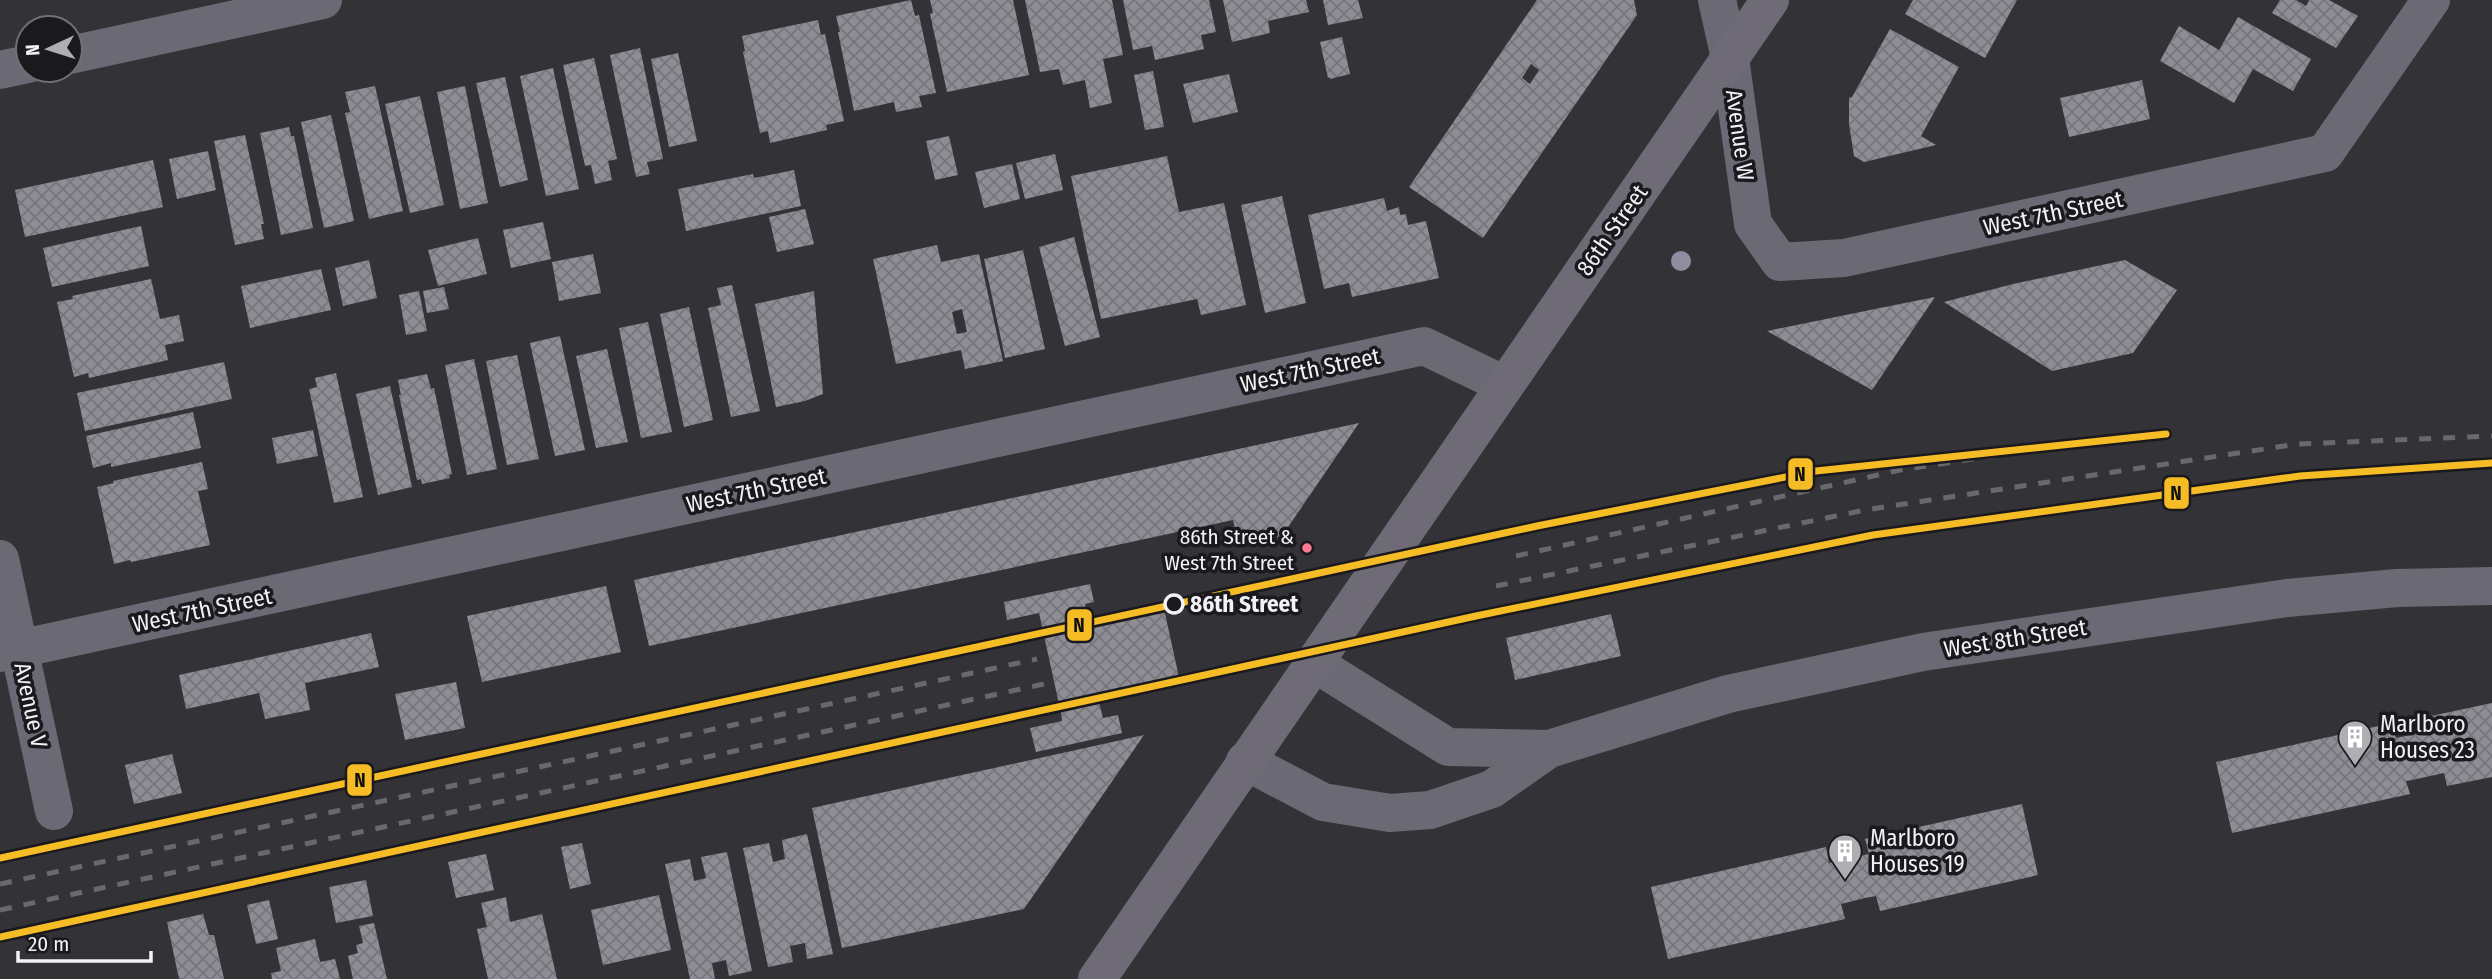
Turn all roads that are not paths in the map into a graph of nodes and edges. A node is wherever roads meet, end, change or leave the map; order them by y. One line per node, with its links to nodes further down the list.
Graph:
1 (323, 0): 5 (street)
2 (1717, 0): 6 (street, Avenue W)
3 (1770, 0): 6 (main road, 86th Street)
4 (2431, 0): 7 (street, West 7th Street)
5 (84, 52)
6 (1730, 58): 7 (street, Avenue W); 8 (main road, 86th Street)
7 (1780, 262)
8 (1505, 385): 11 (street, West 7th Street); 12 (main road, 86th Street)
9 (0, 559): 11 (street, Avenue V)
10 (2492, 586): 13 (street, West 8th Street)
11 (10, 651): 15 (street, Avenue V)
12 (1314, 663): 13 (street, West 8th Street); 14 (main road, 86th Street)
13 (1549, 749): 14 (street, West 8th Street)
14 (1245, 761): 16 (main road, 86th Street)
15 (54, 811)
16 (1097, 979)

